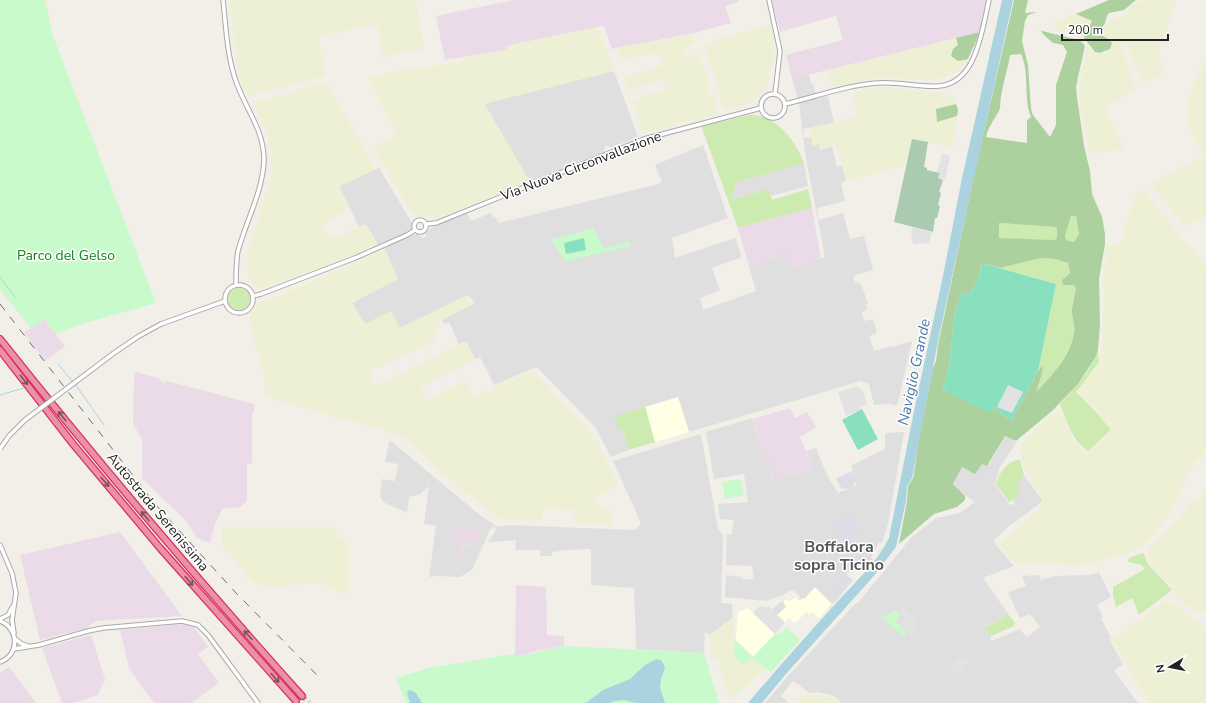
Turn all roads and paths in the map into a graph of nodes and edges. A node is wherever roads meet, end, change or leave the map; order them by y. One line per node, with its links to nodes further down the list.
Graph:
1 (223, 0): 9 (street)
2 (769, 0): 4 (street)
3 (988, 0): 5 (street)
4 (775, 94): 5 (street); 6 (street)
5 (785, 104): 6 (street)
6 (761, 108): 7 (street, Via Nuova Circonvallazione)
7 (426, 224): 8 (street); 8 (street)
8 (415, 230): 10 (street)
9 (236, 285): 10 (street); 11 (street)
10 (253, 296): 11 (street)
11 (225, 301): 14 (street, bridge)
12 (0, 339): 23 (highway, Autostrada Serenissima, one-way to 12)
13 (0, 350): 24 (highway, Autostrada Serenissima, one-way to 24)
14 (0, 449)
15 (0, 545): 16 (street)
16 (15, 604): 17 (street); 18 (street)
17 (0, 620): 18 (street)
18 (14, 633): 19 (street)
19 (15, 640): 20 (street); 21 (street)
20 (29, 646): 21 (street); 25 (street)
21 (14, 649): 22 (street)
22 (0, 662)
23 (302, 696)
24 (296, 701)
25 (258, 703)

